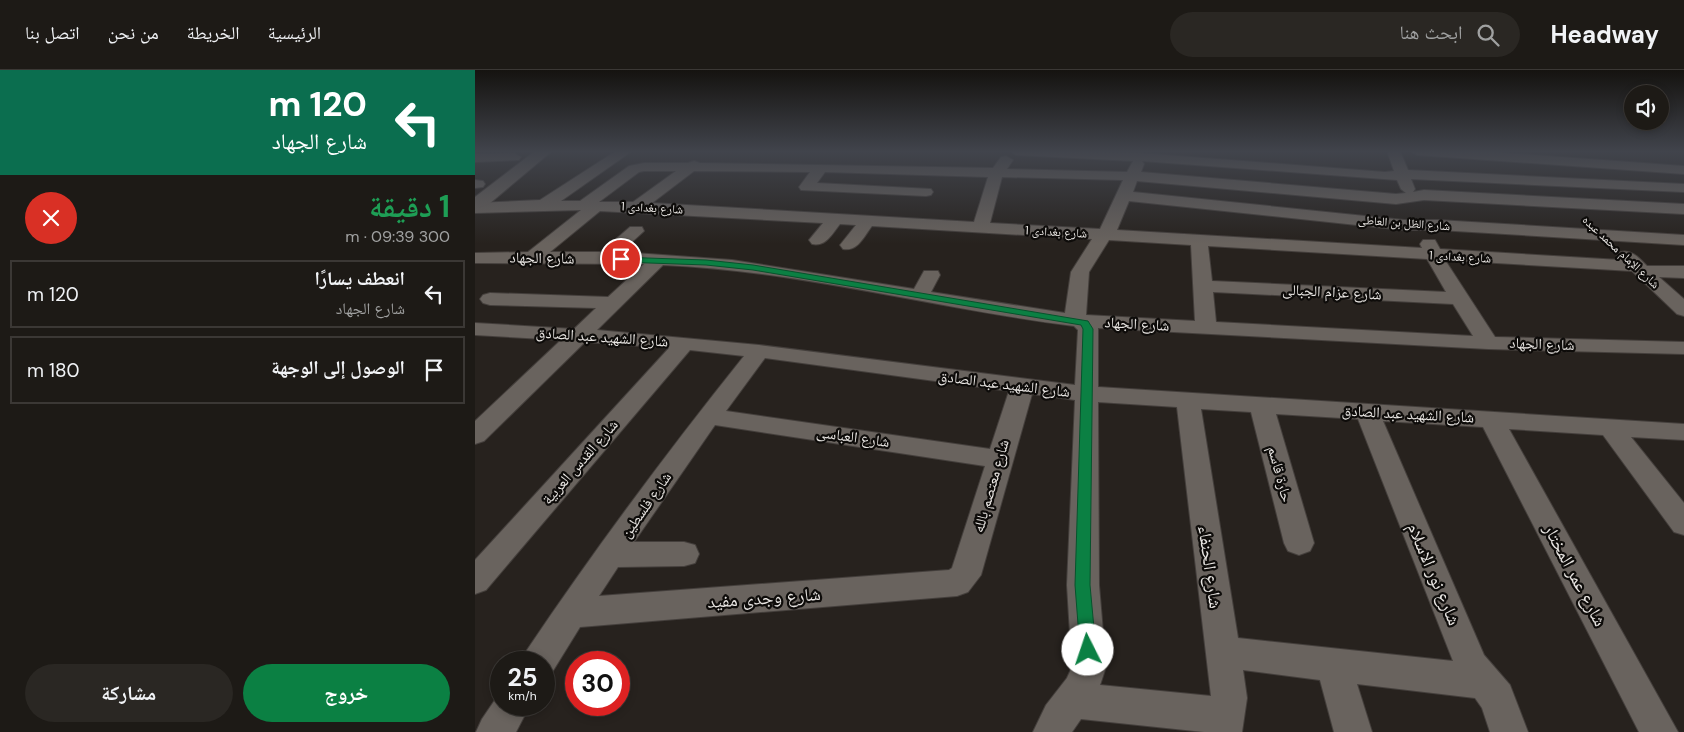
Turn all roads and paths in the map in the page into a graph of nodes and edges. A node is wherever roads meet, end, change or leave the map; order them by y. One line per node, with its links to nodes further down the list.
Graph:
1 (506, 182): 20 (main road)
2 (579, 182): 21 (street)
3 (619, 182): 22 (street)
4 (672, 182): 23 (street)
5 (810, 182): 16 (street)
6 (928, 182): 16 (street)
7 (993, 182): 29 (street)
8 (1129, 182): 32 (street)
9 (1196, 182): 28 (street, شارع الظل بن العاطى)
10 (1241, 182): 17 (street)
11 (1406, 182): 17 (street)
12 (1549, 182): 19 (street, شارع الإمام محمد عبده)
13 (1564, 182): 14 (street)
14 (1654, 187): 15 (street); 24 (street)
15 (1684, 188)
16 (926, 192): 27 (street)
17 (1411, 197): 18 (street); 28 (street)
18 (1485, 199): 19 (street); 30 (street)
19 (1571, 204): 24 (street); 33 (street, شارع الإمام محمد عبده)
20 (475, 206): 21 (street, شارع بغدادى 1)
21 (543, 206): 22 (street, شارع بغدادى 1)
22 (589, 206): 23 (street, شارع بغدادى 1); 40 (street)
23 (637, 207): 25 (street, شارع بغدادى 1)
24 (1684, 208)
25 (835, 218): 26 (street, شارع بغدادى 1); 34 (street)
26 (869, 220): 27 (street, شارع بغدادى 1); 37 (street)
27 (919, 223): 29 (street, شارع بغدادى 1)
28 (1421, 225): 30 (street, شارع الظل بن العاطى); 38 (street)
29 (981, 228): 32 (street, شارع بغدادى 1)
30 (1509, 230): 33 (street, شارع الظل بن العاطى)
31 (636, 231): 41 (street)
32 (1104, 235): 36 (street, شارع بغدادى 1); 52 (street)
33 (1604, 236): 35 (street, شارع الظل بن العاطى); 43 (street, شارع الإمام محمد عبده)
34 (818, 240)
35 (1684, 240)
36 (1199, 241): 38 (street, شارع بغدادى 1); 46 (street)
37 (849, 245)
38 (1434, 255): 43 (street, شارع بغدادى 1); 48 (street)
39 (475, 258): 40 (street, شارع الجهاد)
40 (533, 258): 41 (street, شارع الجهاد)
41 (603, 259): 42 (street, شارع الجهاد)
42 (657, 260): 47 (street, شارع الجهاد); 50 (street)
43 (1639, 269): 44 (street, شارع بغدادى 1); 51 (street, شارع الإمام محمد عبده)
44 (1684, 272)
45 (931, 275): 47 (street)
46 (1203, 286): 48 (street, شارع عزام الجبالى); 53 (street)
47 (919, 296): 52 (street, شارع الجهاد)
48 (1460, 298): 56 (street)
49 (490, 299): 50 (street)
50 (612, 303): 55 (street)
51 (1683, 308)
52 (1080, 321): 53 (street, شارع الجهاد); 61 (street)
53 (1206, 328): 56 (street, شارع الجهاد)
54 (475, 329): 55 (street, شارع الشهيد عبد الصادق)
55 (578, 335): 57 (street, شارع الشهيد عبد الصادق); 69 (street)
56 (1488, 342): 58 (street, شارع الجهاد)
57 (685, 343): 59 (street, شارع الشهيد عبد الصادق); 75 (street, شارع القدس العربية)
58 (1684, 348)
59 (759, 351): 60 (street, شارع الشهيد عبد الصادق); 65 (street, شارع فلسطين)
60 (1021, 387): 61 (street, شارع الشهيد عبد الصادق); 70 (street, شارع معتصم بالله)
61 (1087, 394): 62 (street, شارع الشهيد عبد الصادق); 82 (street)
62 (1188, 401): 63 (street, شارع الشهيد عبد الصادق); 79 (street, شارع الحنفاء)
63 (1261, 405): 64 (street, شارع الشهيد عبد الصادق); 72 (street, حارة قاسم)
64 (1367, 412): 66 (street, شارع الشهيد عبد الصادق); 81 (street, شارع نور الاسلام)
65 (708, 416): 70 (street, شارع العباسى); 74 (street, شارع فلسطين)
66 (1491, 419): 67 (street, شارع الشهيد عبد الصادق); 89 (street, شارع عمر المختار)
67 (1609, 426): 68 (street, شارع الشهيد عبد الصادق); 71 (street)
68 (1684, 432)
69 (475, 436)
70 (999, 459): 76 (street, شارع معتصم بالله)
71 (1684, 524)
72 (1299, 543)
73 (684, 554): 74 (street)
74 (611, 555): 77 (street, شارع فلسطين)
75 (475, 581)
76 (957, 583): 77 (street, شارع وجدى مفيد)
77 (570, 613): 78 (street, شارع فلسطين)
78 (546, 651)
79 (1221, 652): 80 (street); 84 (street, شارع الحنفاء)
80 (1334, 666): 81 (street); 87 (street)
81 (1485, 682): 88 (street, شارع نور الاسلام)
82 (1074, 700): 84 (street); 86 (street)
83 (505, 716): 85 (street)
84 (1225, 724)
85 (495, 732)
86 (1052, 732)
87 (1353, 732)
88 (1509, 732)
89 (1659, 732)

